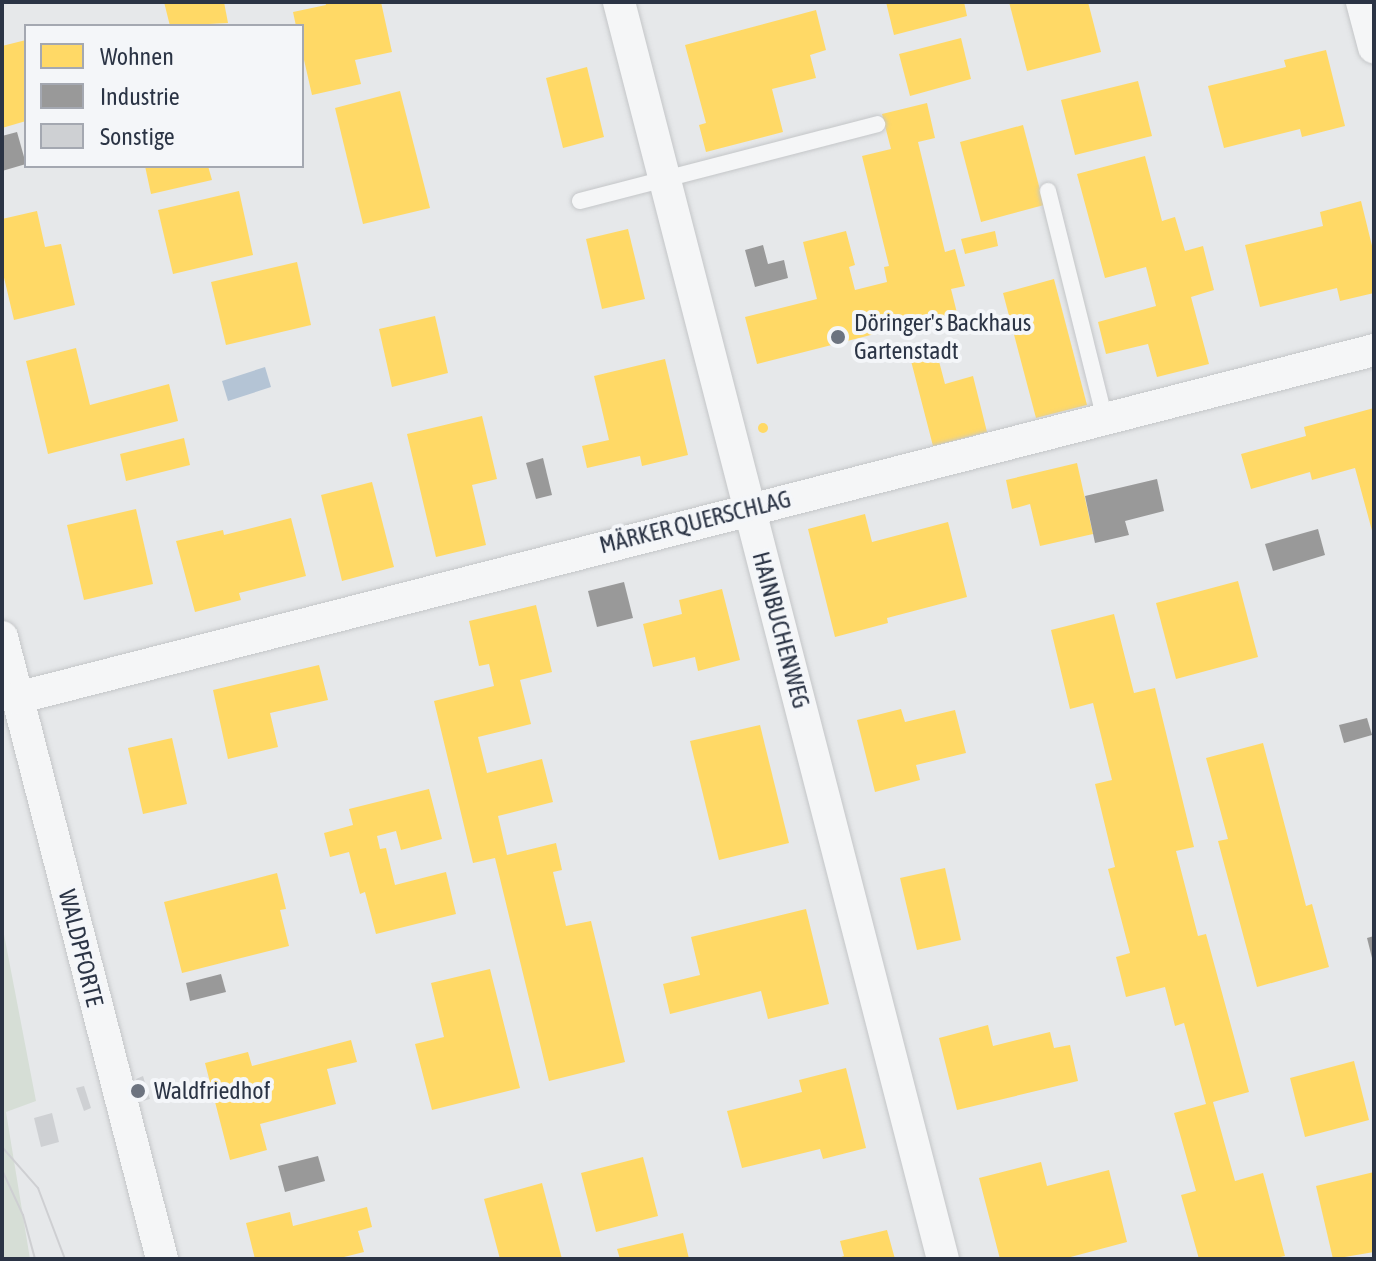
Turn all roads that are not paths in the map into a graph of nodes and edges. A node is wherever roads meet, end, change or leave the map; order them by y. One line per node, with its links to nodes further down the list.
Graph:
1 (619, 2): 5 (street, HAINBUCHENWEG)
2 (1362, 2): 3 (street)
3 (1374, 47)
4 (877, 124): 5 (lane)
5 (664, 179): 7 (lane); 10 (street, HAINBUCHENWEG)
6 (1048, 191): 9 (lane)
7 (580, 201)
8 (1374, 350): 9 (street, MÄRKER QUERSCHLAG)
9 (1105, 419): 10 (street, MÄRKER QUERSCHLAG)
10 (749, 508): 12 (street, MÄRKER QUERSCHLAG); 14 (street, HAINBUCHENWEG)
11 (2, 637): 12 (street, WALDPFORTE)
12 (10, 700): 13 (street, WALDPFORTE)
13 (162, 1259)
14 (943, 1259)

